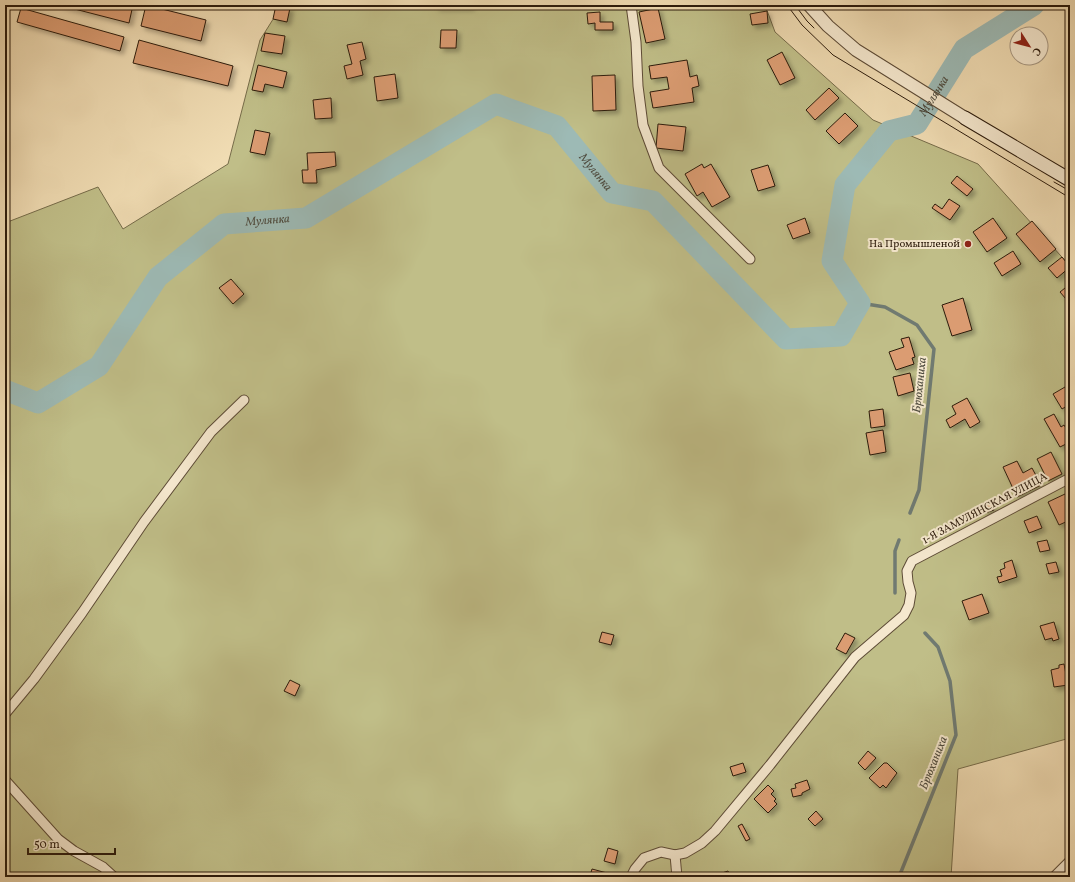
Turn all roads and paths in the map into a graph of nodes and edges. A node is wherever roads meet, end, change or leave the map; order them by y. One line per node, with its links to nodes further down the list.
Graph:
1 (631, 5): 5 (street)
2 (809, 5): 3 (street)
3 (965, 118): 4 (main road)
4 (1070, 180)
5 (750, 259)
6 (244, 400): 8 (street)
7 (1070, 478): 10 (street, 1-Я ЗАМУЛЯНСКАЯ УЛИЦА)
8 (5, 714)
9 (5, 780): 12 (street)
10 (675, 855): 13 (street); 14 (street)
11 (1070, 861): 15 (street)
12 (114, 877)
13 (631, 877)
14 (677, 877)
15 (1054, 877)

